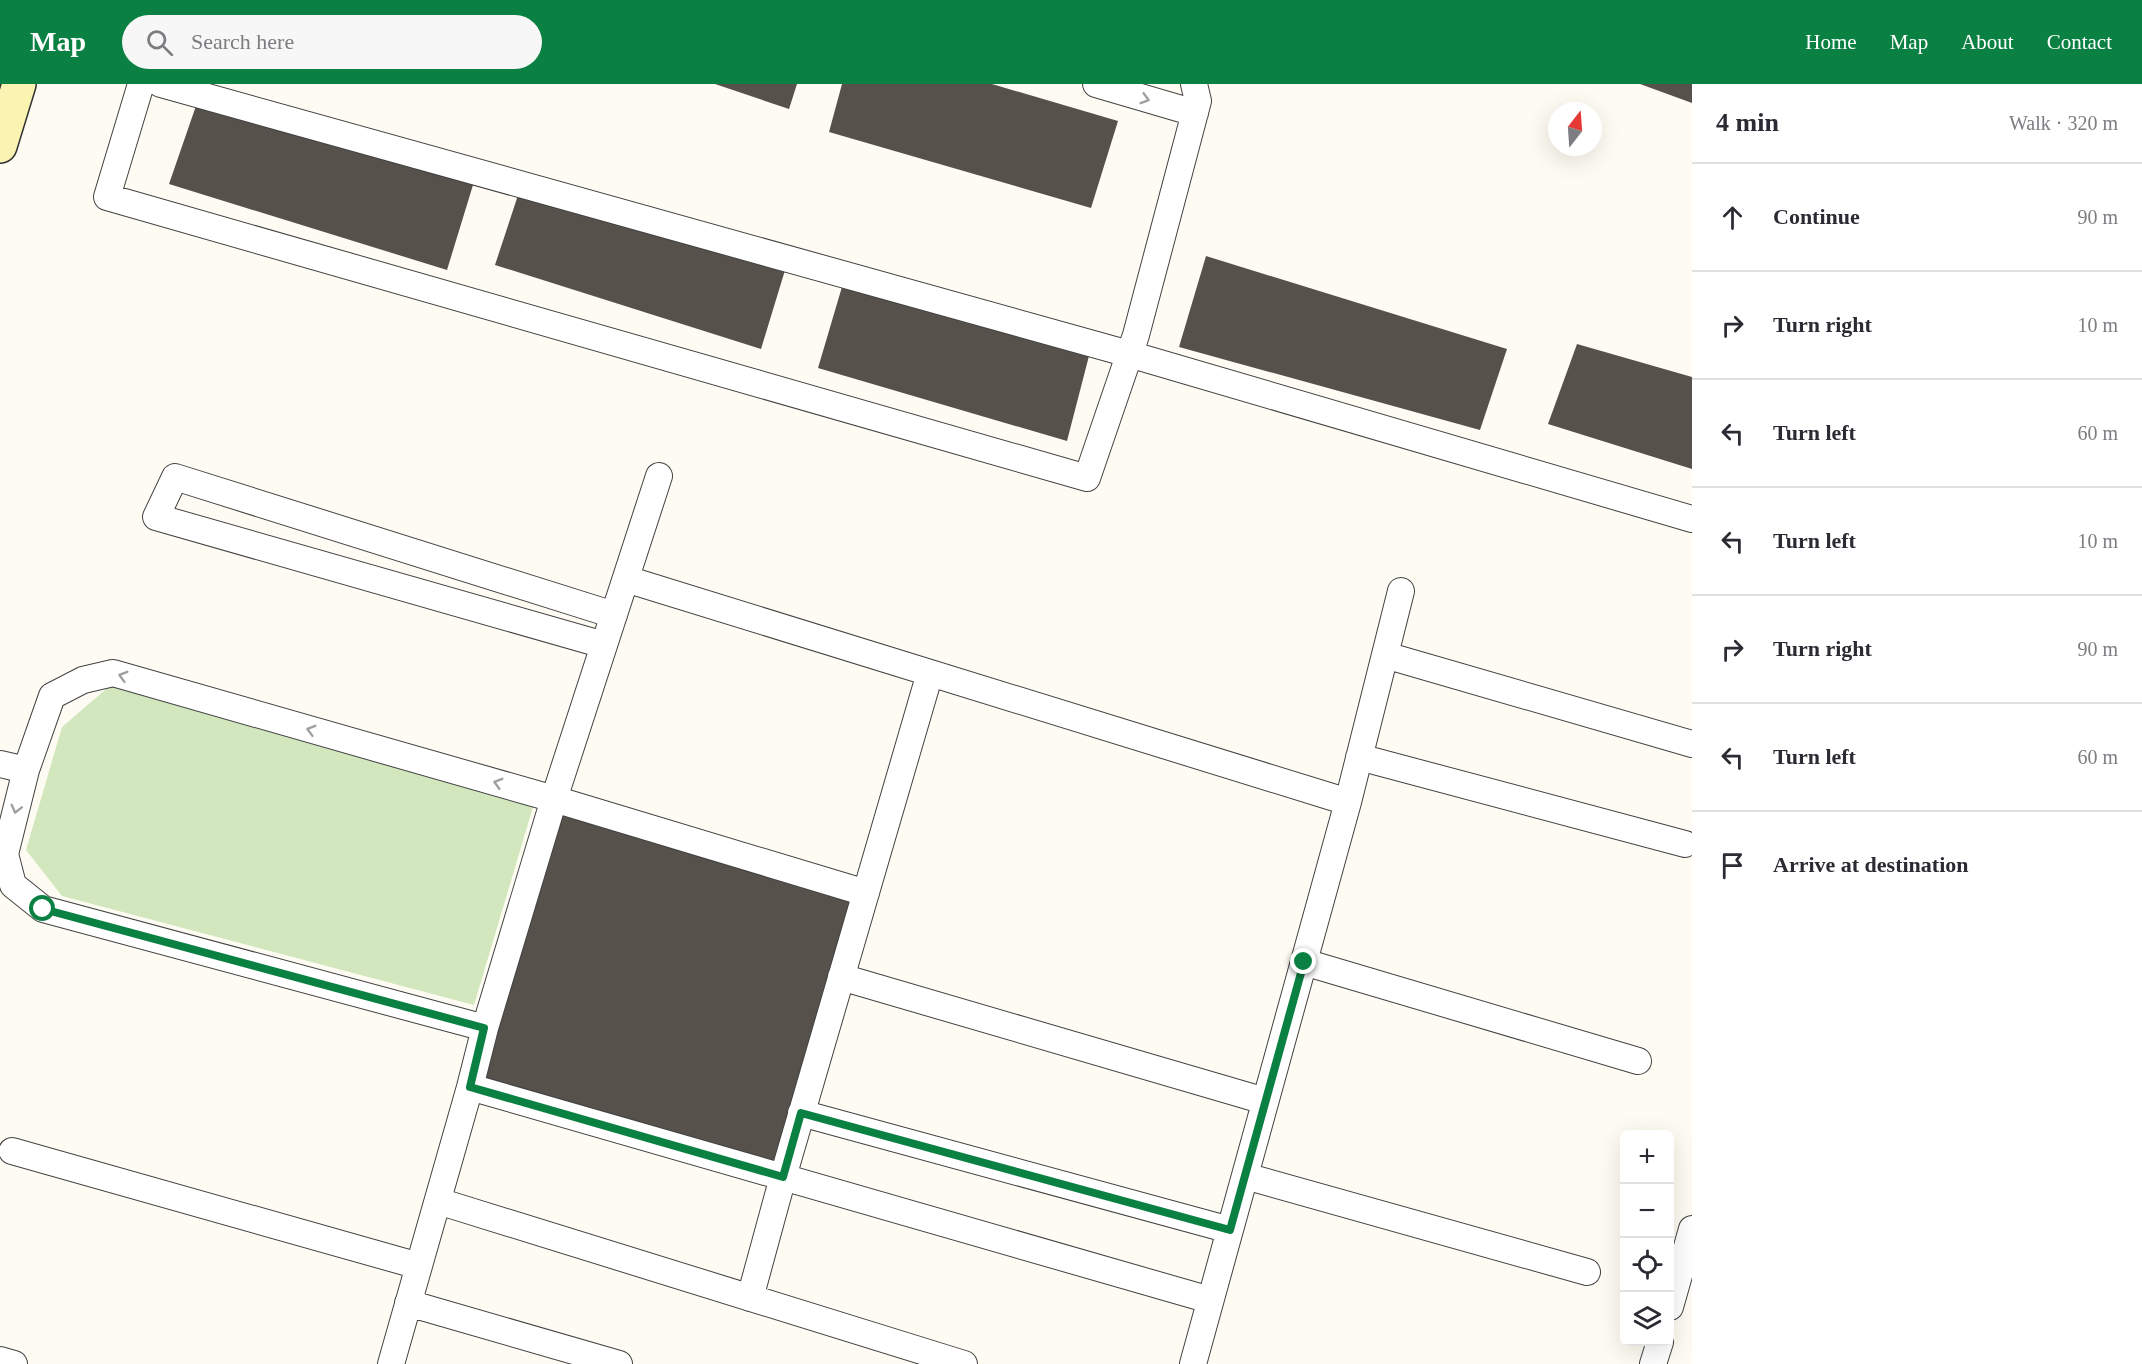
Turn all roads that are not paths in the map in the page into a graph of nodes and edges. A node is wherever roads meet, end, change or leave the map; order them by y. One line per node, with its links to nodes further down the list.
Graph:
1 (19, 84): 7 (main road)
2 (141, 84): 8 (street)
3 (161, 84): 8 (street)
4 (1096, 84): 6 (street, one-way to 6)
5 (1194, 84): 6 (street)
6 (1195, 113): 8 (street)
7 (0, 146)
8 (1130, 354): 10 (street)
9 (659, 476): 11 (street)
10 (1692, 519)
11 (626, 579): 13 (street); 16 (street)
12 (1401, 591): 15 (street)
13 (614, 615): 14 (street); 14 (street)
14 (604, 645): 21 (street)
15 (1385, 655): 17 (street); 18 (street)
16 (930, 673): 22 (street); 24 (street)
17 (1692, 744)
18 (1359, 757): 22 (street); 23 (street)
19 (0, 764): 20 (street)
20 (26, 770): 21 (street, one-way to 20); 27 (street, one-way to 27)
21 (554, 799): 24 (street); 27 (street)
22 (1348, 802): 25 (street)
23 (1685, 844)
24 (866, 893): 26 (street)
25 (1304, 962): 28 (street); 30 (street)
26 (841, 977): 30 (street); 31 (street)
27 (484, 1028): 29 (street)
28 (1638, 1061)
29 (470, 1087): 34 (street); 35 (street)
30 (1265, 1101): 33 (street)
31 (801, 1113): 34 (street); 37 (street)
32 (12, 1151): 38 (street)
33 (1245, 1176): 37 (street); 39 (street)
34 (783, 1177): 41 (street); 42 (street)
35 (438, 1201): 38 (street); 41 (street)
36 (1692, 1229): 40 (street)
37 (1230, 1230): 42 (street)
38 (419, 1266): 43 (street)
39 (1587, 1272)
40 (1674, 1293)
41 (750, 1298): 49 (street)
42 (1210, 1300): 50 (street)
43 (408, 1303): 47 (street); 48 (street)
44 (1658, 1346): 51 (street)
45 (0, 1360): 46 (street)
46 (14, 1364)
47 (391, 1364)
48 (619, 1364)
49 (964, 1364)
50 (1193, 1364)
51 (1653, 1364)

